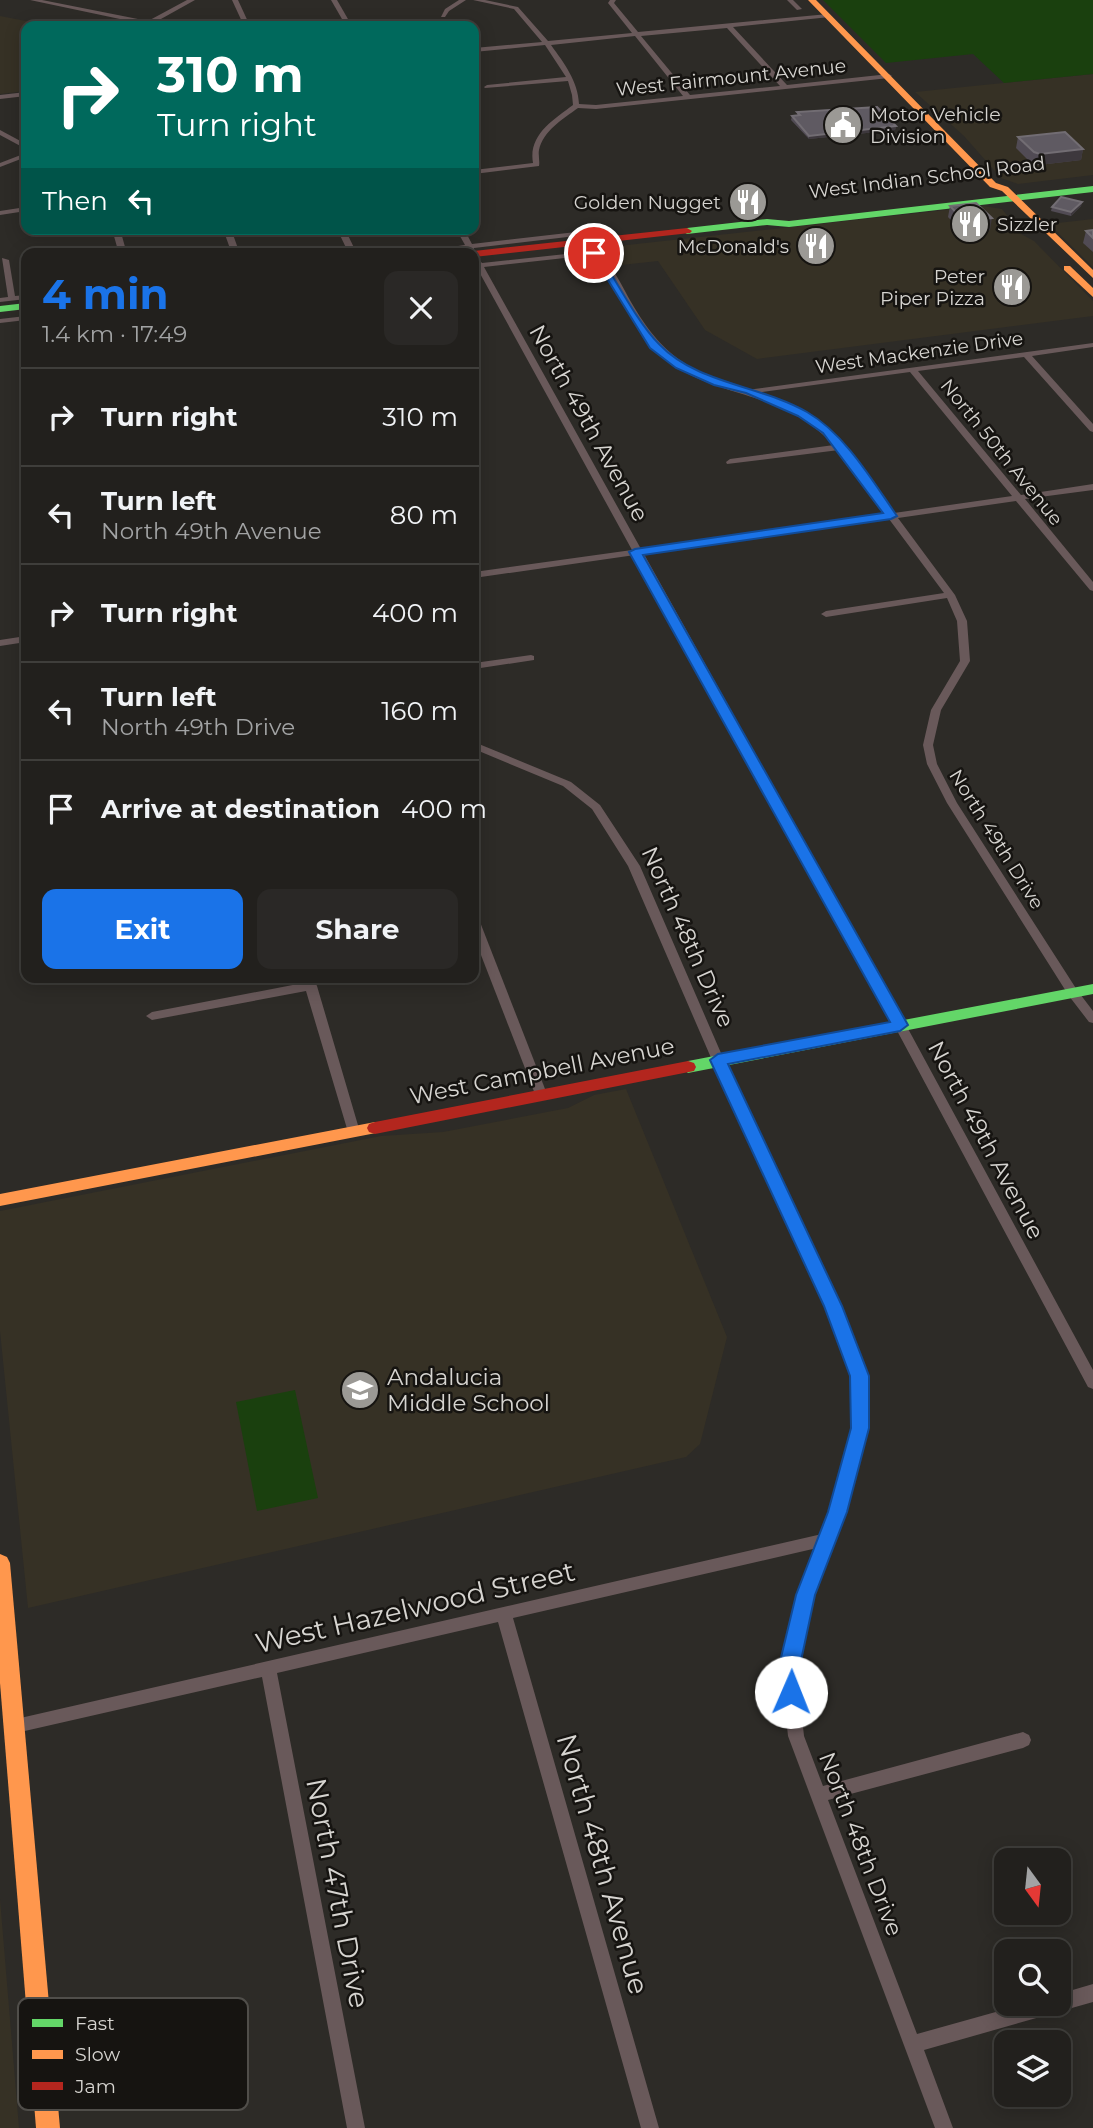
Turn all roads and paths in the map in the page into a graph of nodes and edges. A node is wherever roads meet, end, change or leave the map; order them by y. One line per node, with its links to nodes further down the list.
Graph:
1 (33, 0): 12 (street)
2 (192, 0): 13 (street)
3 (235, 0): 14 (street)
4 (334, 0): 15 (street)
5 (463, 0): 10 (street)
6 (476, 0): 18 (street)
7 (614, 0): 17 (street)
8 (790, 0): 9 (street)
9 (805, 4): 11 (main road)
10 (443, 16)
11 (828, 16): 16 (street); 20 (main road)
12 (131, 21)
13 (157, 21)
14 (245, 21)
15 (346, 21)
16 (728, 25): 17 (street); 23 (street)
17 (637, 34): 18 (street); 26 (street)
18 (545, 44): 19 (street); 21 (street)
19 (479, 50)
20 (889, 76): 23 (street, West Fairmount Avenue); 35 (main road)
21 (570, 79): 22 (street); 27 (street)
22 (486, 87)
23 (785, 87): 26 (street, West Fairmount Avenue)
24 (21, 95): 25 (street)
25 (0, 97)
26 (688, 97): 27 (street, West Fairmount Avenue)
27 (576, 106): 32 (street)
28 (0, 132): 29 (street)
29 (21, 144)
30 (21, 157): 31 (street)
31 (0, 165)
32 (479, 172)
33 (1093, 179): 35 (main road, West Indian School Road)
34 (1093, 189): 35 (main road, West Indian School Road)
35 (1000, 192): 40 (main road, West Indian School Road); 45 (main road); 46 (main road)
36 (21, 210): 37 (street)
37 (0, 213)
38 (576, 234): 41 (street, West Indian School Road)
39 (594, 253): 42 (street, West Indian School Road); 54 (street, North 49th Drive)
40 (479, 256)
41 (479, 256)
42 (479, 257)
43 (5, 260): 48 (street)
44 (479, 266): 61 (street, North 49th Avenue)
45 (1093, 275)
46 (1093, 294)
47 (0, 300): 48 (street)
48 (13, 305)
49 (21, 319): 50 (street)
50 (0, 321)
51 (1093, 345): 52 (street, West Mackenzie Drive)
52 (1026, 354): 53 (street, West Mackenzie Drive); 55 (street)
53 (912, 369): 54 (street, West Mackenzie Drive); 59 (street, North 50th Avenue)
54 (750, 391): 56 (street, North 49th Drive)
55 (1093, 429)
56 (841, 447): 57 (street); 60 (street, North 49th Drive)
57 (730, 462)
58 (1093, 487): 59 (street)
59 (1016, 498): 60 (street); 63 (street, North 50th Avenue)
60 (891, 516): 61 (street); 64 (street, North 49th Drive)
61 (635, 552): 62 (street); 78 (street, North 49th Avenue)
62 (479, 574)
63 (1093, 589)
64 (950, 595): 65 (street); 75 (street, North 49th Drive)
65 (826, 614)
66 (21, 640): 67 (street)
67 (0, 643)
68 (531, 658): 69 (street)
69 (479, 665)
70 (479, 747): 79 (street, North 48th Drive)
71 (479, 935): 80 (street)
72 (305, 983): 76 (street)
73 (310, 983): 81 (street)
74 (1093, 989): 75 (main road, West Campbell Avenue)
75 (1073, 993): 77 (street, North 49th Drive); 78 (main road, West Campbell Avenue)
76 (152, 1016)
77 (1093, 1019)
78 (900, 1025): 79 (main road, West Campbell Avenue); 83 (street, North 49th Avenue)
79 (718, 1060): 80 (main road, West Campbell Avenue); 84 (street, North 48th Drive)
80 (541, 1094): 81 (main road, West Campbell Avenue)
81 (354, 1132): 82 (main road, West Campbell Avenue)
82 (0, 1200)
83 (1093, 1383)
84 (827, 1539): 86 (street, West Hazelwood Street); 90 (street, North 48th Drive)
85 (0, 1563): 88 (main road)
86 (504, 1614): 87 (street, West Hazelwood Street); 99 (street, North 48th Avenue)
87 (268, 1668): 88 (street, West Hazelwood Street); 98 (street, North 47th Drive)
88 (16, 1726): 92 (main road)
89 (1023, 1740): 90 (street)
90 (817, 1795): 95 (street, North 48th Drive)
91 (1093, 1993): 93 (street)
92 (38, 1998)
93 (1071, 1999)
94 (1012, 2016): 95 (street)
95 (913, 2045): 100 (street, North 48th Drive)
96 (47, 2110): 97 (main road)
97 (48, 2128)
98 (356, 2128)
99 (650, 2128)
100 (944, 2128)

